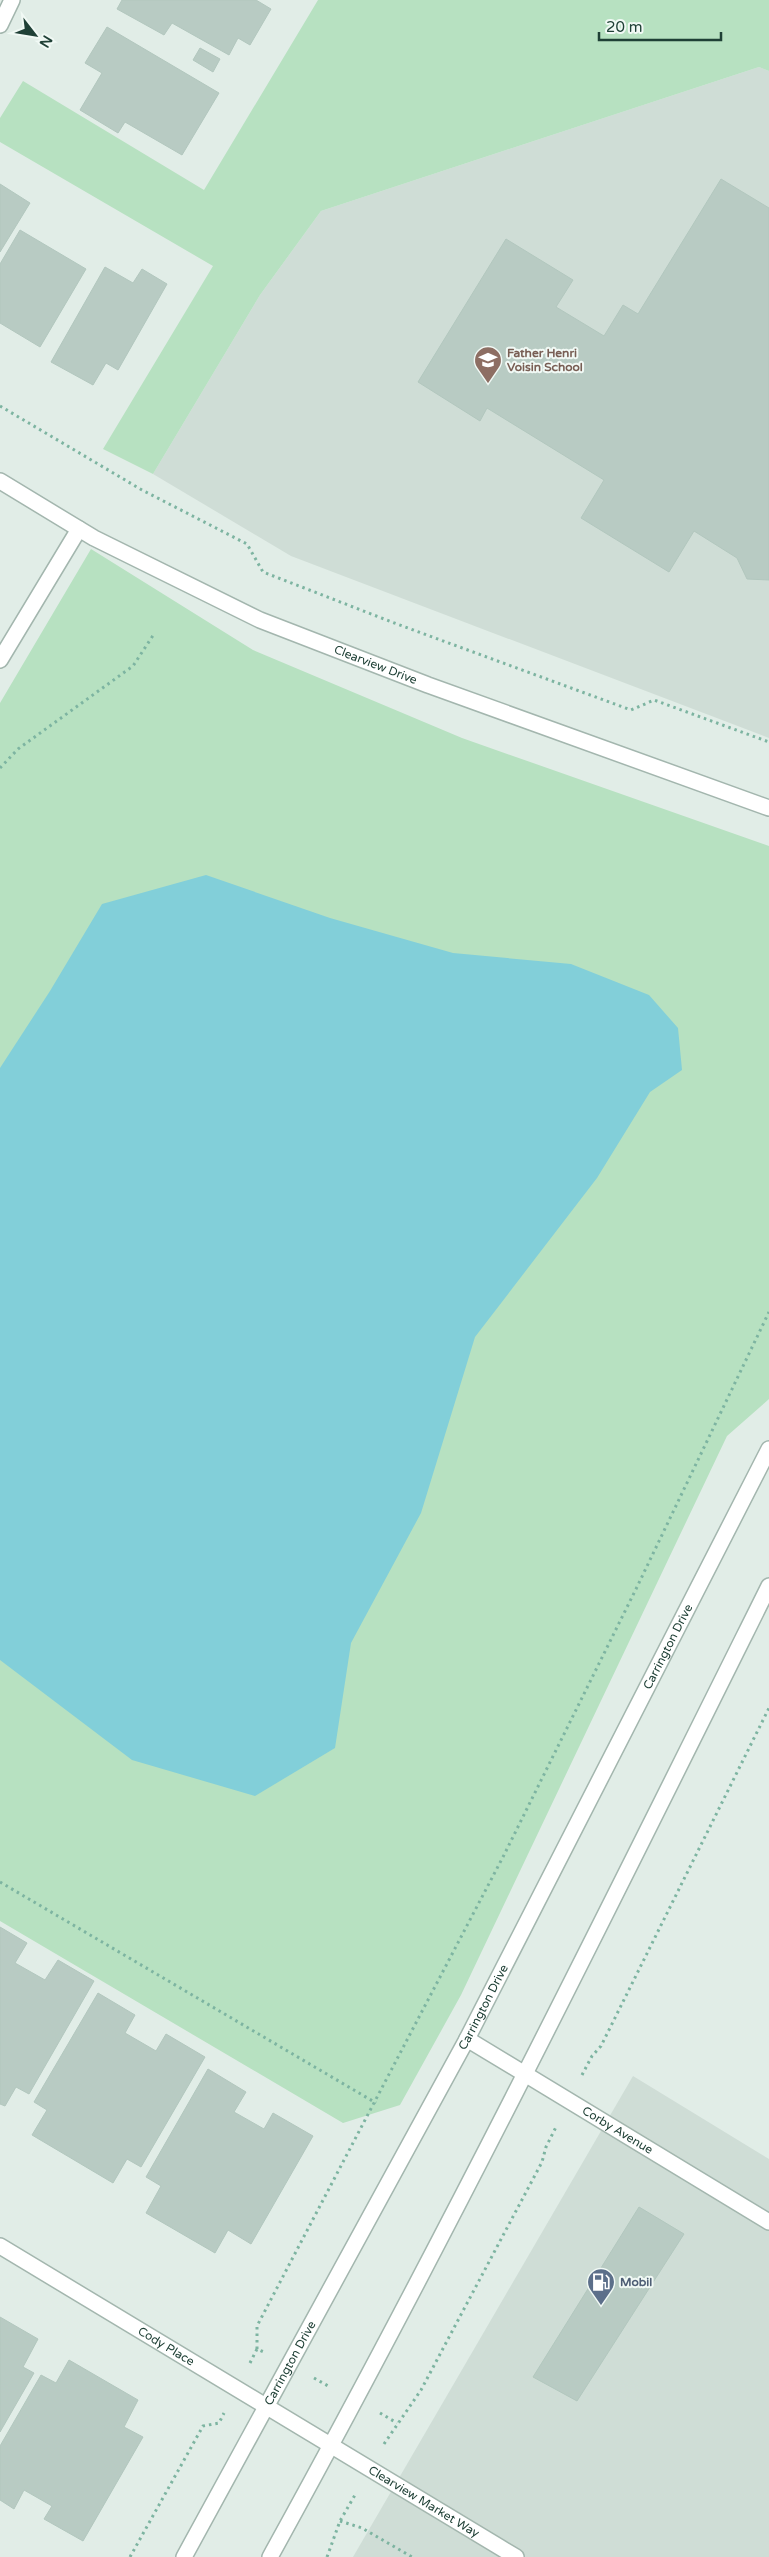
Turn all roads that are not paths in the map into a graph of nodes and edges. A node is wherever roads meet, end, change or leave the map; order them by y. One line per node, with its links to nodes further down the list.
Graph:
1 (12, 0): 2 (street)
2 (1, 18)
3 (0, 481): 4 (street, Clearview Drive)
4 (79, 529): 5 (street); 6 (street, Clearview Drive)
5 (0, 660)
6 (769, 808)
7 (767, 1458): 9 (street, Carrington Drive)
8 (769, 1586): 10 (street)
9 (467, 2039): 10 (street, Corby Avenue); 13 (street, Carrington Drive)
10 (525, 2076): 11 (street, Corby Avenue); 14 (street)
11 (769, 2222)
12 (0, 2246): 13 (street, Cody Place)
13 (267, 2406): 14 (street, Cody Place); 15 (street, Carrington Drive)
14 (332, 2445): 16 (street); 17 (street, Clearview Market Way)
15 (184, 2557)
16 (270, 2557)
17 (516, 2557)

